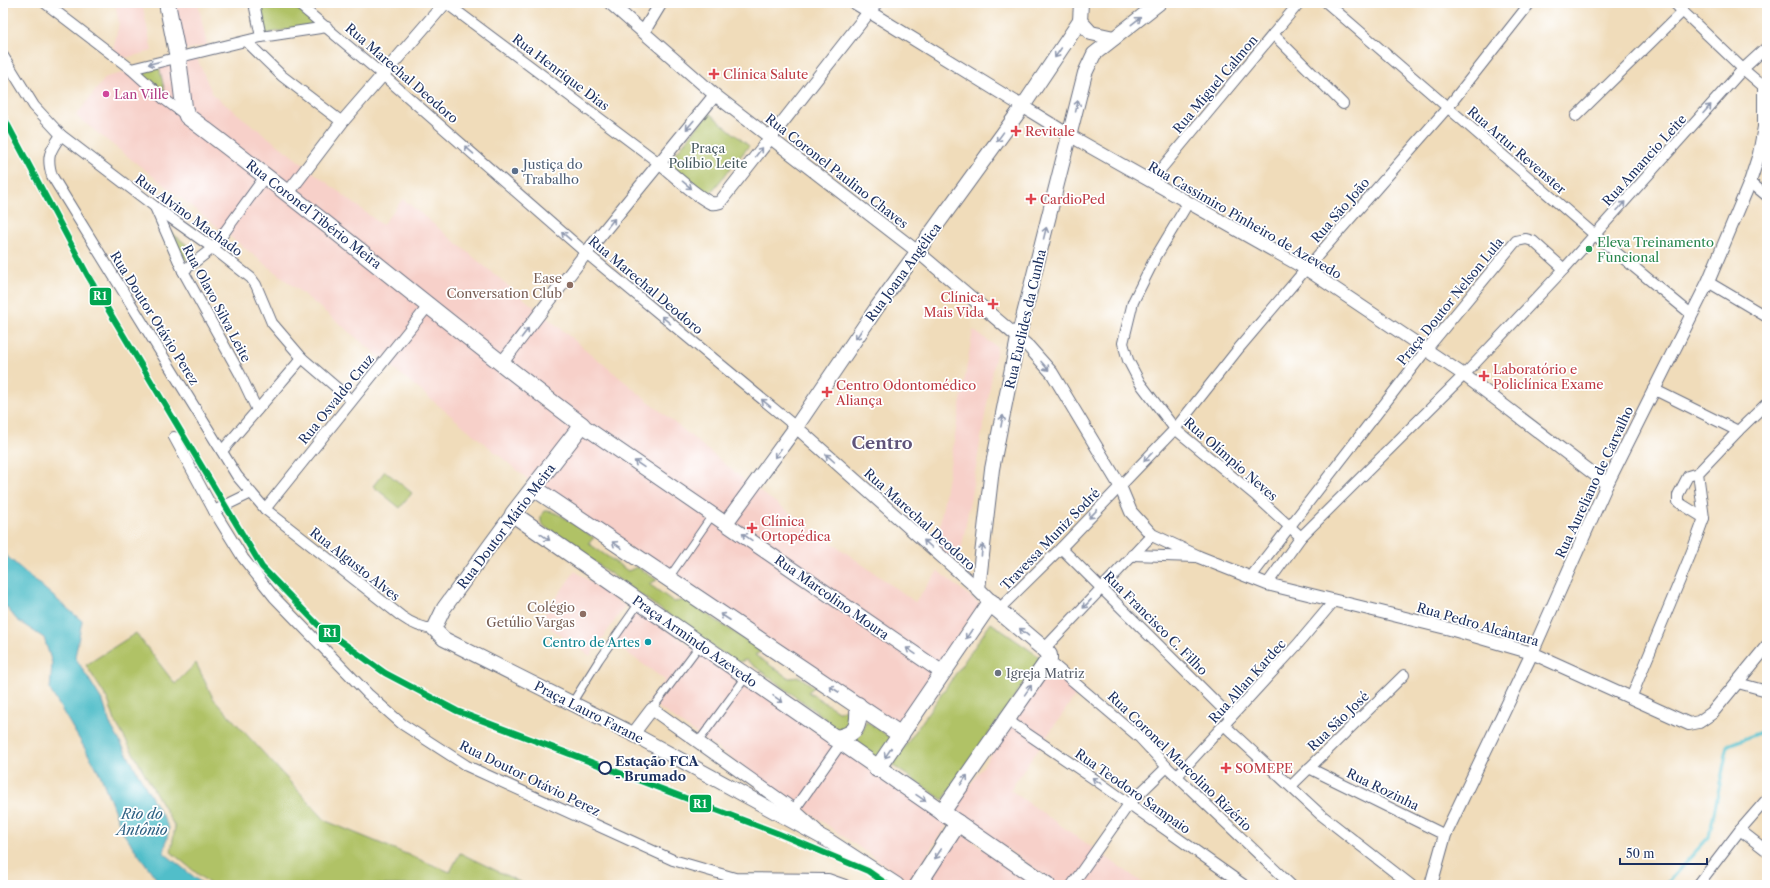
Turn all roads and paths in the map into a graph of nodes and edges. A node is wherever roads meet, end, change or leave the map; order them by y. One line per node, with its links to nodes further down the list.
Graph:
1 (45, 3): 27 (street, Rua Coronel Tibério Meira)
2 (166, 3): 26 (main road)
3 (254, 3): 21 (street)
4 (297, 3): 18 (street, Rua Marechal Deodoro)
5 (446, 3): 29 (street); 41 (street, Rua Henrique Dias)
6 (610, 3): 19 (street, Rua Coronel Paulino Chaves)
7 (660, 3): 19 (street)
8 (855, 3): 15 (street, Rua Cassimiro Pinheiro de Azevedo)
9 (1081, 3): 17 (main road)
10 (1159, 3): 22 (main road, one-way to 10)
11 (1299, 3): 20 (street, Rua Miguel Calmon)
12 (1327, 3): 34 (street, Rua Artur Revenster)
13 (1530, 3): 34 (street, Rua São João)
14 (1674, 3): 16 (street)
15 (872, 7): 33 (street, Rua Cassimiro Pinheiro de Azevedo); 40 (street)
16 (1684, 11): 28 (street); 36 (street)
17 (1080, 21): 22 (main road); 33 (main road, Rua Joana Angélica, one-way to 33)
18 (328, 27): 21 (street); 29 (street, Rua Marechal Deodoro)
19 (644, 31): 31 (street, Rua Coronel Paulino Chaves)
20 (1273, 34): 32 (street); 43 (street, Rua Miguel Calmon)
21 (261, 37): 23 (street)
22 (1114, 38): 39 (main road, Rua Euclides da Cunha, one-way to 22)
23 (246, 41): 26 (street); 37 (street)
24 (1767, 46): 28 (street, Rua Amancio Leite)
25 (3, 56): 38 (street, Rua Alvino Machado)
26 (178, 58): 27 (street, one-way to 27); 35 (main road)
27 (131, 69): 35 (street, Rua Coronel Tibério Meira)
28 (1743, 69): 30 (street); 49 (street, Rua Amancio Leite, one-way to 28)
29 (384, 76): 37 (street); 52 (street, Rua Marechal Deodoro, one-way to 29)
30 (1765, 84): 44 (street, Rua Aureliano de Carvalho)
31 (715, 95): 40 (street, Rua Coronel Paulino Chaves); 41 (street, one-way to 41)
32 (1343, 104)
33 (1023, 106): 39 (street, Rua Cassimiro Pinheiro de Azevedo); 51 (main road, Rua Joana Angélica, one-way to 51)
34 (1448, 107): 49 (street, Rua Artur Revenster); 53 (street, Rua São João)
35 (187, 116): 42 (main road, Rua Coronel Tibério Meira)
36 (1576, 116)
37 (342, 122): 45 (street)
38 (61, 135): 48 (street, Rua Alvino Machado); 74 (street, Rua Doutor Otávio Perez)
39 (1070, 135): 43 (street, Rua Cassimiro Pinheiro de Azevedo); 60 (main road, Rua Euclides da Cunha, one-way to 39)
40 (771, 137): 41 (street, one-way to 40); 51 (street, Rua Coronel Paulino Chaves)
41 (659, 163): 52 (street, one-way to 41)
42 (266, 175): 45 (main road, Rua Coronel Tibério Meira); 50 (street)
43 (1151, 181): 47 (street, Rua Cassimiro Pinheiro de Azevedo)
44 (1750, 182): 46 (street); 56 (street, Rua Aureliano de Carvalho)
45 (288, 193): 57 (main road, Rua Coronel Tibério Meira)
46 (1767, 196)
47 (1188, 203): 53 (street, Rua Cassimiro Pinheiro de Azevedo); 71 (street, Rua Olímpio Neves)
48 (154, 206): 50 (street, Rua Alvino Machado); 55 (street, Rua Olavo Silva Leite)
49 (1595, 235): 54 (street, Rua Amancio Leite); 58 (street, Rua Artur Revenster)
50 (213, 248): 55 (street); 62 (street, Rua Alvino Machado)
51 (918, 252): 60 (street, Rua Coronel Paulino Chaves); 70 (main road, Rua Joana Angélica, one-way to 70)
52 (586, 253): 63 (street, one-way to 52); 70 (street, Rua Marechal Deodoro, one-way to 52)
53 (1306, 269): 61 (street, Rua Cassimiro Pinheiro de Azevedo); 71 (street, Rua São João)
54 (1564, 269): 61 (street, Praça Doutor Nelson Lula); 64 (street)
55 (183, 271): 68 (street, Rua Olavo Silva Leite)
56 (1708, 282): 58 (street, Rua Aureliano de Carvalho); 59 (street)
57 (428, 305): 63 (main road, Rua Coronel Tibério Meira); 66 (street, Rua Osvaldo Cruz)
58 (1691, 314): 65 (street, Rua Aureliano de Carvalho)
59 (1767, 316)
60 (1018, 338): 77 (street, Rua Coronel Paulino Chaves, one-way to 77); 96 (main road, Rua Euclides da Cunha, one-way to 60)
61 (1426, 350): 64 (street, Rua Cassimiro Pinheiro de Azevedo); 86 (street, Praça Doutor Nelson Lula)
62 (302, 358): 66 (street, Rua Alvino Machado); 68 (street)
63 (501, 364): 69 (main road, Rua Coronel Tibério Meira)
64 (1464, 375): 76 (street, Rua Cassimiro Pinheiro de Azevedo); 88 (street)
65 (1653, 389): 72 (street); 76 (street, Rua Aureliano de Carvalho)
66 (351, 400): 80 (street, Rua Osvaldo Cruz)
67 (1767, 403): 72 (street)
68 (257, 410): 74 (street)
69 (582, 425): 78 (main road, Rua Doutor Mário Meira); 83 (main road, Rua Marcolino Moura, one-way to 69)
70 (796, 428): 85 (main road, Rua Joana Angélica, one-way to 85); 96 (street, Rua Marechal Deodoro, one-way to 70)
71 (1175, 429): 77 (street, Rua São João, one-way to 77); 86 (street, Rua Olímpio Neves)
72 (1738, 431): 75 (street)
73 (174, 437): 81 (street, Rua Doutor Otávio Perez)
74 (222, 452): 79 (street, Rua Doutor Otávio Perez)
75 (1698, 473): 84 (street); 84 (street)
76 (1607, 484): 103 (street, Rua Aureliano de Carvalho)
77 (1120, 486): 87 (street, Rua Coronel Paulino Chaves); 89 (street, Travessa Muniz Sodré, one-way to 89)
78 (534, 488): 82 (main road, Rua Doutor Mário Meira); 93 (main road, one-way to 78)
79 (251, 493): 80 (street, Rua Doutor Otávio Perez); 81 (street)
80 (265, 509): 100 (street, Rua Algusto Alves)
81 (214, 511): 136 (street, Rua Doutor Otávio Perez)
82 (513, 514): 98 (main road, Praça Armindo Azevedo, one-way to 98); 100 (main road, Rua Doutor Mário Meira)
83 (713, 514): 85 (main road, Rua Marcolino Moura); 93 (street)
84 (1704, 518): 110 (street)
85 (726, 523): 105 (main road, Rua Marcolino Moura, one-way to 85)
86 (1289, 526): 88 (street, Rua Olímpio Neves); 92 (street, Praça Doutor Nelson Lula)
87 (1152, 535): 90 (street); 91 (street, Rua Pedro Alcântara)
88 (1301, 537): 94 (street)
89 (1061, 548): 95 (street, Rua Francisco C. Filho); 99 (street, Travessa Muniz Sodré)
90 (1132, 555): 91 (street); 95 (street)
91 (1199, 557): 92 (street, Rua Pedro Alcântara)
92 (1250, 578): 94 (street, Rua Pedro Alcântara)
93 (668, 579): 112 (main road, one-way to 93)
94 (1267, 584): 97 (street, Rua Pedro Alcântara)
95 (1103, 588): 104 (street, one-way to 104); 114 (street, Rua Francisco C. Filho)
96 (978, 589): 99 (main road)
97 (1334, 601): 103 (street, Rua Pedro Alcântara); 114 (street, Rua Allan Kardec)
98 (640, 603): 101 (main road, Praça Armindo Azevedo); 111 (street)
99 (994, 606): 104 (main road, one-way to 99); 105 (main road, one-way to 105)
100 (434, 629): 111 (main road, Praça Lauro Farane)
101 (700, 645): 107 (main road, Praça Armindo Azevedo); 113 (street)
102 (1767, 646): 108 (street)
103 (1532, 653): 110 (street, Rua Pedro Alcântara); 132 (street, Rua Aureliano de Carvalho)
104 (1046, 654): 115 (main road, one-way to 104); 121 (street, Rua Coronel Marcolino Rizério)
105 (944, 673): 118 (main road)
106 (1404, 675): 123 (street, Rua São José)
107 (746, 677): 119 (main road, Praça Armindo Azevedo, one-way to 119); 120 (street)
108 (1738, 683): 109 (street); 110 (street, Rua Pedro Alcântara)
109 (1767, 691)
110 (1631, 698)
111 (572, 703): 117 (main road, Praça Lauro Farane)
112 (858, 705): 118 (main road); 119 (main road)
113 (652, 709): 117 (street); 120 (street, Praça Lauro Farane)
114 (1231, 717): 116 (street, Rua Allan Kardec)
115 (1007, 720): 127 (street, Rua Teodoro Sampaio, one-way to 115); 129 (main road, one-way to 115)
116 (1224, 725): 124 (street, Rua Allan Kardec); 125 (street)
117 (633, 734): 133 (main road, Praça Lauro Farane)
118 (901, 734): 122 (main road, one-way to 122)
119 (838, 740): 122 (main road, Praça Armindo Azevedo); 128 (street)
120 (698, 742): 128 (street, Praça Lauro Farane)
121 (1167, 767): 124 (street, Rua Coronel Marcolino Rizério); 127 (street)
122 (877, 768): 129 (main road, Praça Armindo Azevedo, one-way to 129)
123 (1309, 768): 125 (street, Rua São José); 132 (street, Rua Rozinha)
124 (1177, 776): 135 (street, Rua Coronel Marcolino Rizério)
125 (1291, 786): 142 (street)
126 (1767, 799): 131 (street)
127 (1129, 804): 140 (street); 141 (street, Rua Teodoro Sampaio)
128 (794, 810): 133 (street, Praça Lauro Farane)
129 (942, 812): 130 (main road, Praça Armindo Azevedo)
130 (958, 823): 138 (main road, one-way to 138); 139 (main road, Praça Armindo Azevedo)
131 (1740, 830): 134 (street); 144 (street)
132 (1445, 835): 143 (street, Rua Aureliano de Carvalho)
133 (829, 840): 137 (main road, Praça Lauro Farane)
134 (1767, 851)
135 (1289, 884)
136 (845, 885)
137 (897, 885)
138 (918, 885)
139 (1047, 885)
140 (1072, 885)
141 (1244, 885)
142 (1411, 885)
143 (1431, 885)
144 (1698, 885)

